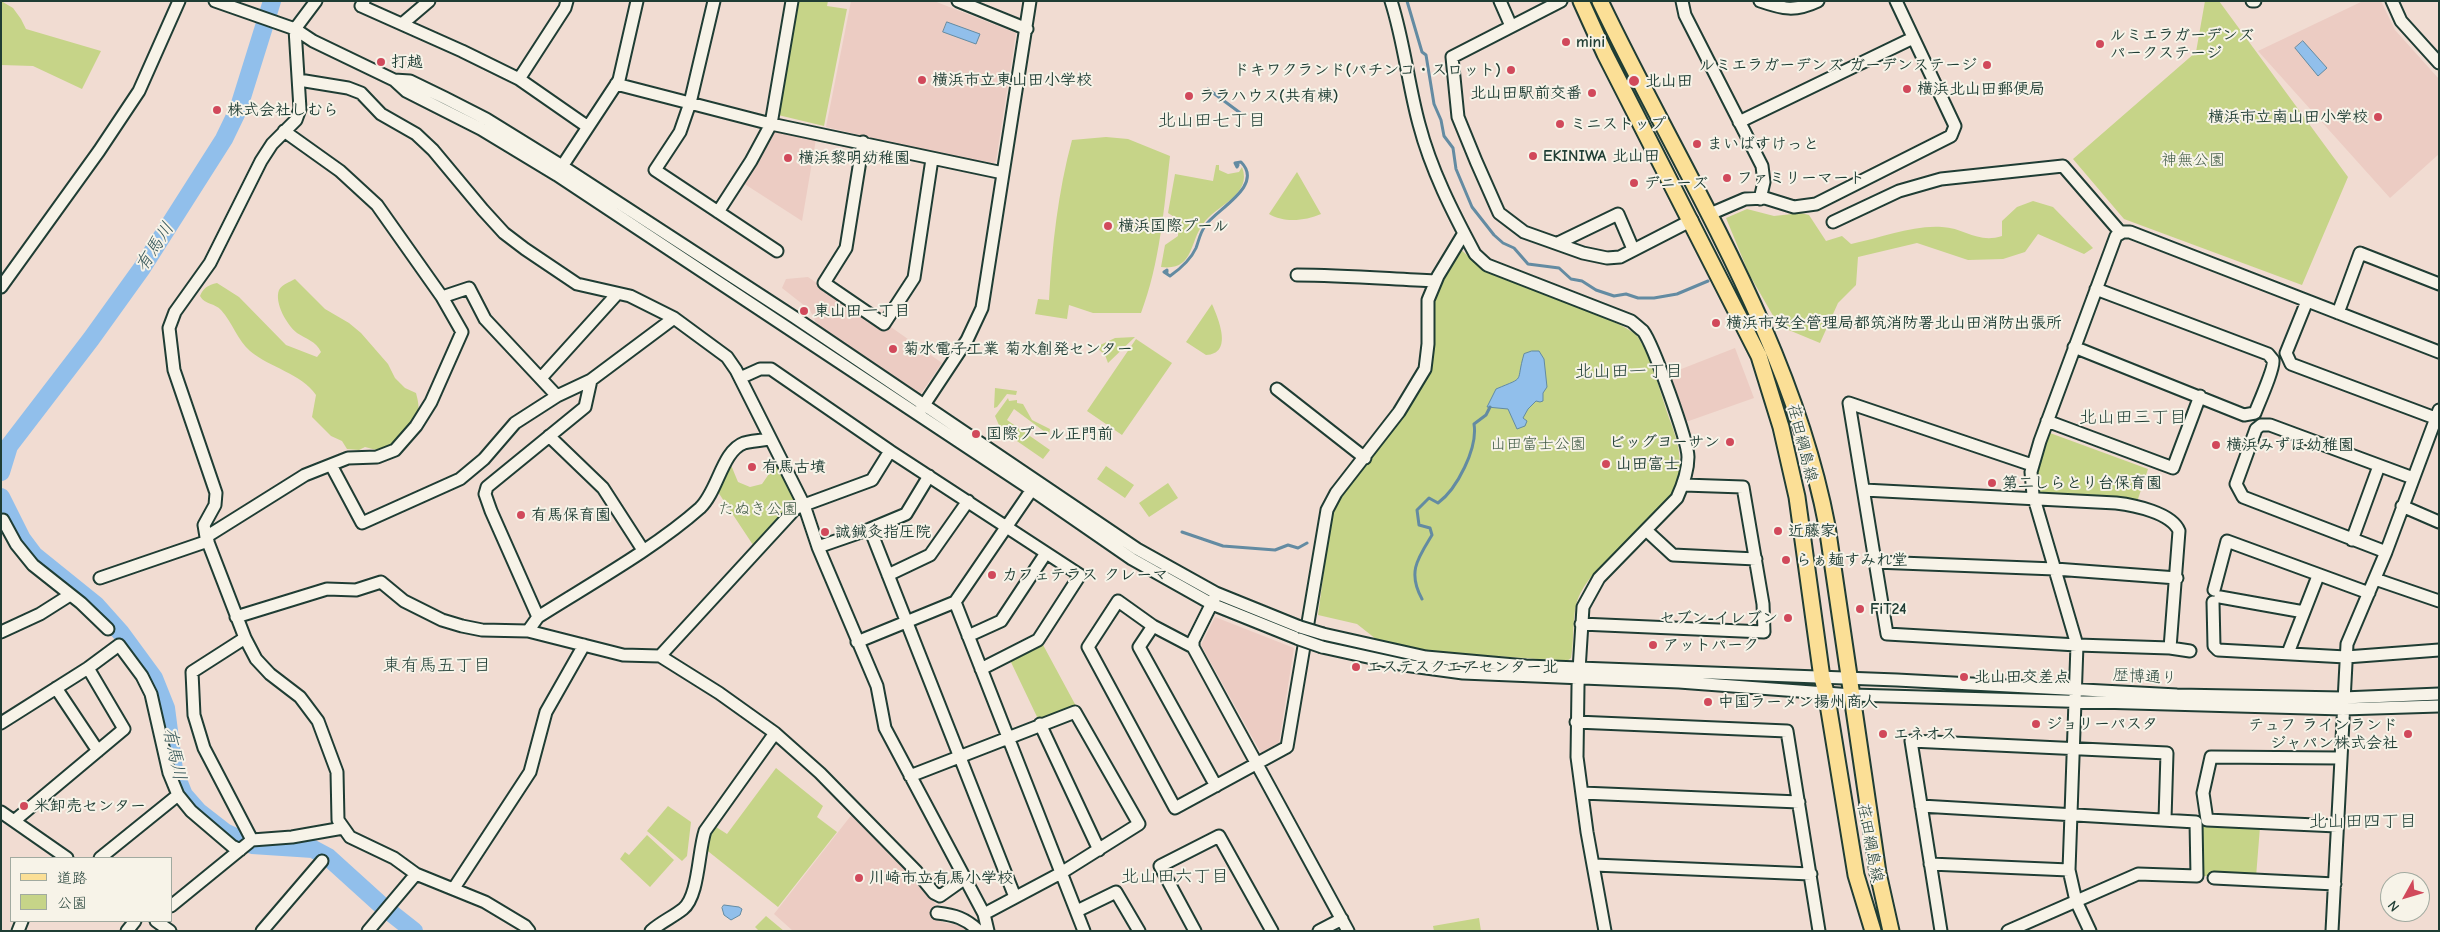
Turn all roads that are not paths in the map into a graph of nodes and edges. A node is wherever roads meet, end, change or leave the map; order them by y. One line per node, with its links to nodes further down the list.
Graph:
1 (178, 1): 54 (street)
2 (215, 1): 25 (street)
3 (316, 1): 25 (street)
4 (364, 1): 23 (street)
5 (429, 1): 23 (street)
6 (554, 1): 22 (street)
7 (637, 1): 31 (street)
8 (714, 1): 32 (street)
9 (792, 1): 34 (street)
10 (958, 1): 26 (street)
11 (1030, 1): 26 (street)
12 (1391, 1): 47 (street)
13 (1500, 1): 24 (street)
14 (1561, 1): 24 (street)
15 (1581, 1): 44 (main road, 荏田綱島線)
16 (1600, 1): 43 (main road, 荏田綱島線)
17 (1682, 1): 33 (street)
18 (1760, 1): 19 (street)
19 (1818, 1)
20 (1896, 1): 27 (street)
21 (2392, 1): 28 (street)
22 (566, 4): 29 (street)
23 (402, 24): 29 (street)
24 (1512, 26): 48 (street)
25 (295, 29): 30 (street); 39 (street)
26 (1027, 30): 40 (street)
27 (1913, 38): 33 (street); 41 (street)
28 (2439, 63)
29 (519, 79): 35 (street)
30 (299, 80): 36 (street); 56 (street)
31 (616, 84): 32 (street); 35 (street)
32 (690, 104): 34 (street); 42 (street)
33 (1740, 122): 41 (street)
34 (771, 124): 37 (street); 42 (street)
35 (588, 127): 39 (street)
36 (284, 131): 57 (street); 93 (street)
37 (863, 142): 38 (street); 38 (street)
38 (932, 159): 40 (street)
39 (559, 170): 69 (street)
40 (1003, 174): 69 (street)
41 (1760, 199): 43 (street)
42 (718, 212): 50 (street)
43 (1710, 214): 138 (main road, 荏田綱島線)
44 (1692, 220): 49 (street); 139 (main road, 荏田綱島線)
45 (1833, 222): 46 (street)
46 (2121, 232): 55 (street); 58 (street)
47 (1464, 233): 52 (street); 81 (street)
48 (1558, 243): 49 (street); 49 (street)
49 (1634, 249)
50 (778, 251)
51 (1297, 274): 52 (street)
52 (1435, 281): 75 (street)
53 (2439, 284): 59 (street)
54 (1, 287)
55 (2096, 289): 61 (street); 68 (street)
56 (617, 294): 60 (street); 63 (street)
57 (442, 297): 63 (street); 76 (street)
58 (2307, 301): 59 (street); 70 (street)
59 (2338, 313): 62 (street)
60 (674, 318): 64 (street); 65 (street)
61 (2074, 347): 68 (street); 71 (street)
62 (2439, 352)
63 (541, 378): 67 (street)
64 (740, 378): 73 (street); 74 (street)
65 (591, 380): 67 (street); 72 (street)
66 (1277, 389): 75 (street)
67 (557, 396): 76 (street)
68 (2200, 396): 71 (street)
69 (921, 410): 82 (street)
70 (2437, 414): 80 (street)
71 (2047, 421): 77 (street)
72 (549, 436): 96 (street); 115 (street)
73 (770, 438): 86 (street); 96 (street)
74 (890, 451): 79 (street); 86 (street)
75 (1365, 458): 155 (street)
76 (331, 465): 93 (street)
77 (2032, 465): 83 (street); 84 (street)
78 (2379, 466): 80 (street); 94 (street); 94 (street)
79 (929, 476): 85 (street); 90 (street)
80 (2413, 478): 87 (street)
81 (1684, 485): 92 (street); 99 (street)
82 (1035, 486): 89 (street); 110 (street)
83 (1864, 490): 84 (street); 100 (street)
84 (2034, 498): 101 (street); 105 (street)
85 (968, 501): 89 (street); 102 (street)
86 (804, 505): 95 (street); 133 (street)
87 (2402, 506): 88 (street); 97 (street)
88 (2439, 522)
89 (1007, 526): 98 (street); 112 (street)
90 (870, 530): 95 (street); 102 (street)
91 (1, 531): 108 (street)
92 (1646, 531): 99 (street); 117 (street)
93 (207, 539): 104 (street); 114 (street)
94 (2352, 540): 97 (street)
95 (818, 547): 125 (street)
96 (643, 550): 115 (street)
97 (2386, 552): 106 (street)
98 (1046, 553): 123 (street); 136 (street)
99 (1756, 559): 117 (street)
100 (1875, 562): 101 (street); 126 (street)
101 (2055, 569): 105 (street); 126 (street)
102 (888, 575): 116 (street)
103 (2318, 576): 107 (street); 109 (street); 113 (street)
104 (100, 578)
105 (2176, 578): 129 (street)
106 (2375, 579): 107 (street); 111 (street)
107 (2369, 593): 134 (street)
108 (70, 595): 119 (street); 121 (street)
109 (2215, 596): 113 (street); 132 (street)
110 (1214, 599): 122 (street); 128 (street)
111 (2439, 601)
112 (955, 602): 116 (street); 123 (street)
113 (2304, 612): 132 (street)
114 (236, 617): 120 (street); 124 (street)
115 (538, 617): 120 (street)
116 (908, 623): 125 (street); 153 (street)
117 (1582, 624): 137 (street)
118 (1153, 626): 128 (street); 157 (street); 157 (street)
119 (108, 629)
120 (528, 631): 127 (street)
121 (1, 632)
122 (1299, 633): 137 (street, bridge); 137 (street, bridge)
123 (968, 636): 136 (street)
124 (245, 638): 167 (street); 168 (street)
125 (857, 642): 156 (street)
126 (2077, 645): 129 (street); 143 (street)
127 (584, 646): 133 (street); 182 (street)
128 (1193, 647): 155 (street)
129 (2170, 648): 131 (street)
130 (2439, 650): 134 (street)
131 (2190, 651)
132 (2288, 653): 134 (street)
133 (660, 656): 149 (street)
134 (2346, 657): 144 (street)
135 (88, 668): 140 (street); 152 (street); 159 (street)
136 (981, 669): 150 (street)
137 (1579, 673): 139 (street); 146 (street)
138 (1849, 679): 139 (street, 歴博通り); 142 (main road, 荏田綱島線); 143 (street, 歴博通り)
139 (1824, 685): 142 (street, 歴博通り); 206 (main road, 荏田綱島線)
140 (56, 688): 147 (street); 152 (street)
141 (2439, 694): 144 (street, 歴博通り)
142 (1852, 695): 143 (street, 歴博通り); 207 (main road, 荏田綱島線)
143 (2074, 695): 144 (street, 歴博通り); 151 (street)
144 (2343, 703): 145 (street, 歴博通り); 154 (street)
145 (2439, 706)
146 (1576, 722): 158 (street); 160 (street)
147 (1, 723)
148 (1040, 724): 150 (street); 169 (street); 169 (street)
149 (775, 733): 180 (street); 195 (street)
150 (1008, 738): 153 (street); 176 (street)
151 (2073, 749): 161 (street); 163 (street); 164 (street)
152 (98, 752): 165 (street)
153 (960, 757): 156 (street); 183 (street)
154 (2340, 758): 166 (street); 166 (street)
155 (1259, 764): 157 (street); 189 (street)
156 (910, 776): 180 (street)
157 (1216, 786)
158 (1582, 793): 160 (street); 173 (street)
159 (178, 795): 168 (street); 171 (street)
160 (1799, 802): 178 (street)
161 (1921, 806): 163 (street); 174 (street)
162 (1, 812): 165 (street)
163 (2070, 815): 164 (street); 175 (street)
164 (2166, 819): 184 (street)
165 (14, 821): 170 (street)
166 (2337, 826): 181 (street)
167 (343, 828): 168 (street); 177 (street)
168 (246, 845): 185 (street)
169 (1099, 850): 176 (street)
170 (66, 857)
171 (101, 857)
172 (322, 861): 192 (street)
173 (1594, 864): 178 (street); 204 (street)
174 (1930, 864): 175 (street); 208 (street)
175 (2069, 870): 184 (street)
176 (1060, 873): 183 (street); 186 (street)
177 (416, 874): 182 (street); 193 (street)
178 (1811, 874): 205 (street)
179 (2214, 878): 181 (street)
180 (964, 879): 188 (street)
181 (2335, 884): 211 (street)
182 (454, 888): 194 (street)
183 (1015, 897): 188 (street)
184 (2076, 901): 209 (street); 210 (street)
185 (172, 905)
186 (1077, 911): 198 (street); 199 (street)
187 (937, 913): 196 (street)
188 (984, 914): 197 (street)
189 (1342, 919): 202 (street); 203 (street)
190 (157, 922): 191 (street)
191 (170, 931)
192 (262, 931)
193 (368, 931)
194 (529, 931)
195 (651, 931)
196 (978, 931)
197 (988, 931)
198 (1084, 931)
199 (1139, 931)
200 (1195, 931): 201 (street)
201 (1272, 931)
202 (1320, 931)
203 (1348, 931)
204 (1605, 931)
205 (1819, 931)
206 (1873, 931)
207 (1891, 931)
208 (1941, 931)
209 (2008, 931)
210 (2090, 931)
211 (2332, 931)

